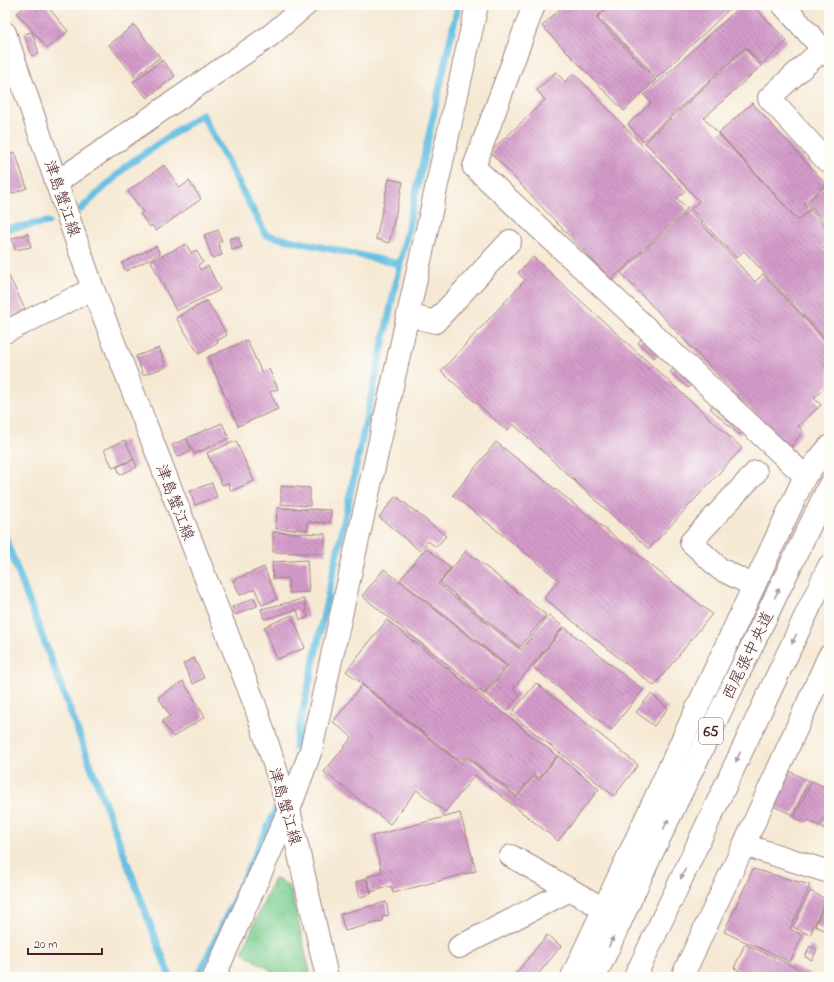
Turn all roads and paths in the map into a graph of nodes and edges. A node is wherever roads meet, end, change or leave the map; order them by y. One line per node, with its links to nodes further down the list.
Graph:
1 (306, 5): 8 (street)
2 (477, 5): 11 (street)
3 (534, 5): 15 (street)
4 (783, 5): 6 (street)
5 (5, 33): 8 (street, 津島蟹江線)
6 (826, 53): 7 (street)
7 (829, 157)
8 (57, 182): 10 (street, 津島蟹江線)
9 (510, 241): 11 (street)
10 (93, 289): 12 (street); 20 (street, 津島蟹江線)
11 (408, 315): 20 (street)
12 (5, 332)
13 (829, 447): 15 (street)
14 (756, 472): 18 (street)
15 (805, 476): 18 (street)
16 (829, 486): 30 (street, 西尾張中央道 / 65, one-way to 16)
17 (829, 566): 31 (street, 65, one-way to 31)
18 (754, 586): 25 (street)
19 (829, 656): 21 (street)
20 (289, 810): 27 (street); 28 (street, 津島蟹江線)
21 (744, 845): 23 (street); 32 (street)
22 (511, 856): 24 (street)
23 (829, 872)
24 (570, 890): 25 (street); 26 (street)
25 (604, 909): 29 (street)
26 (459, 947)
27 (214, 977)
28 (327, 977)
29 (572, 977)
30 (595, 977)
31 (635, 977)
32 (682, 977)

